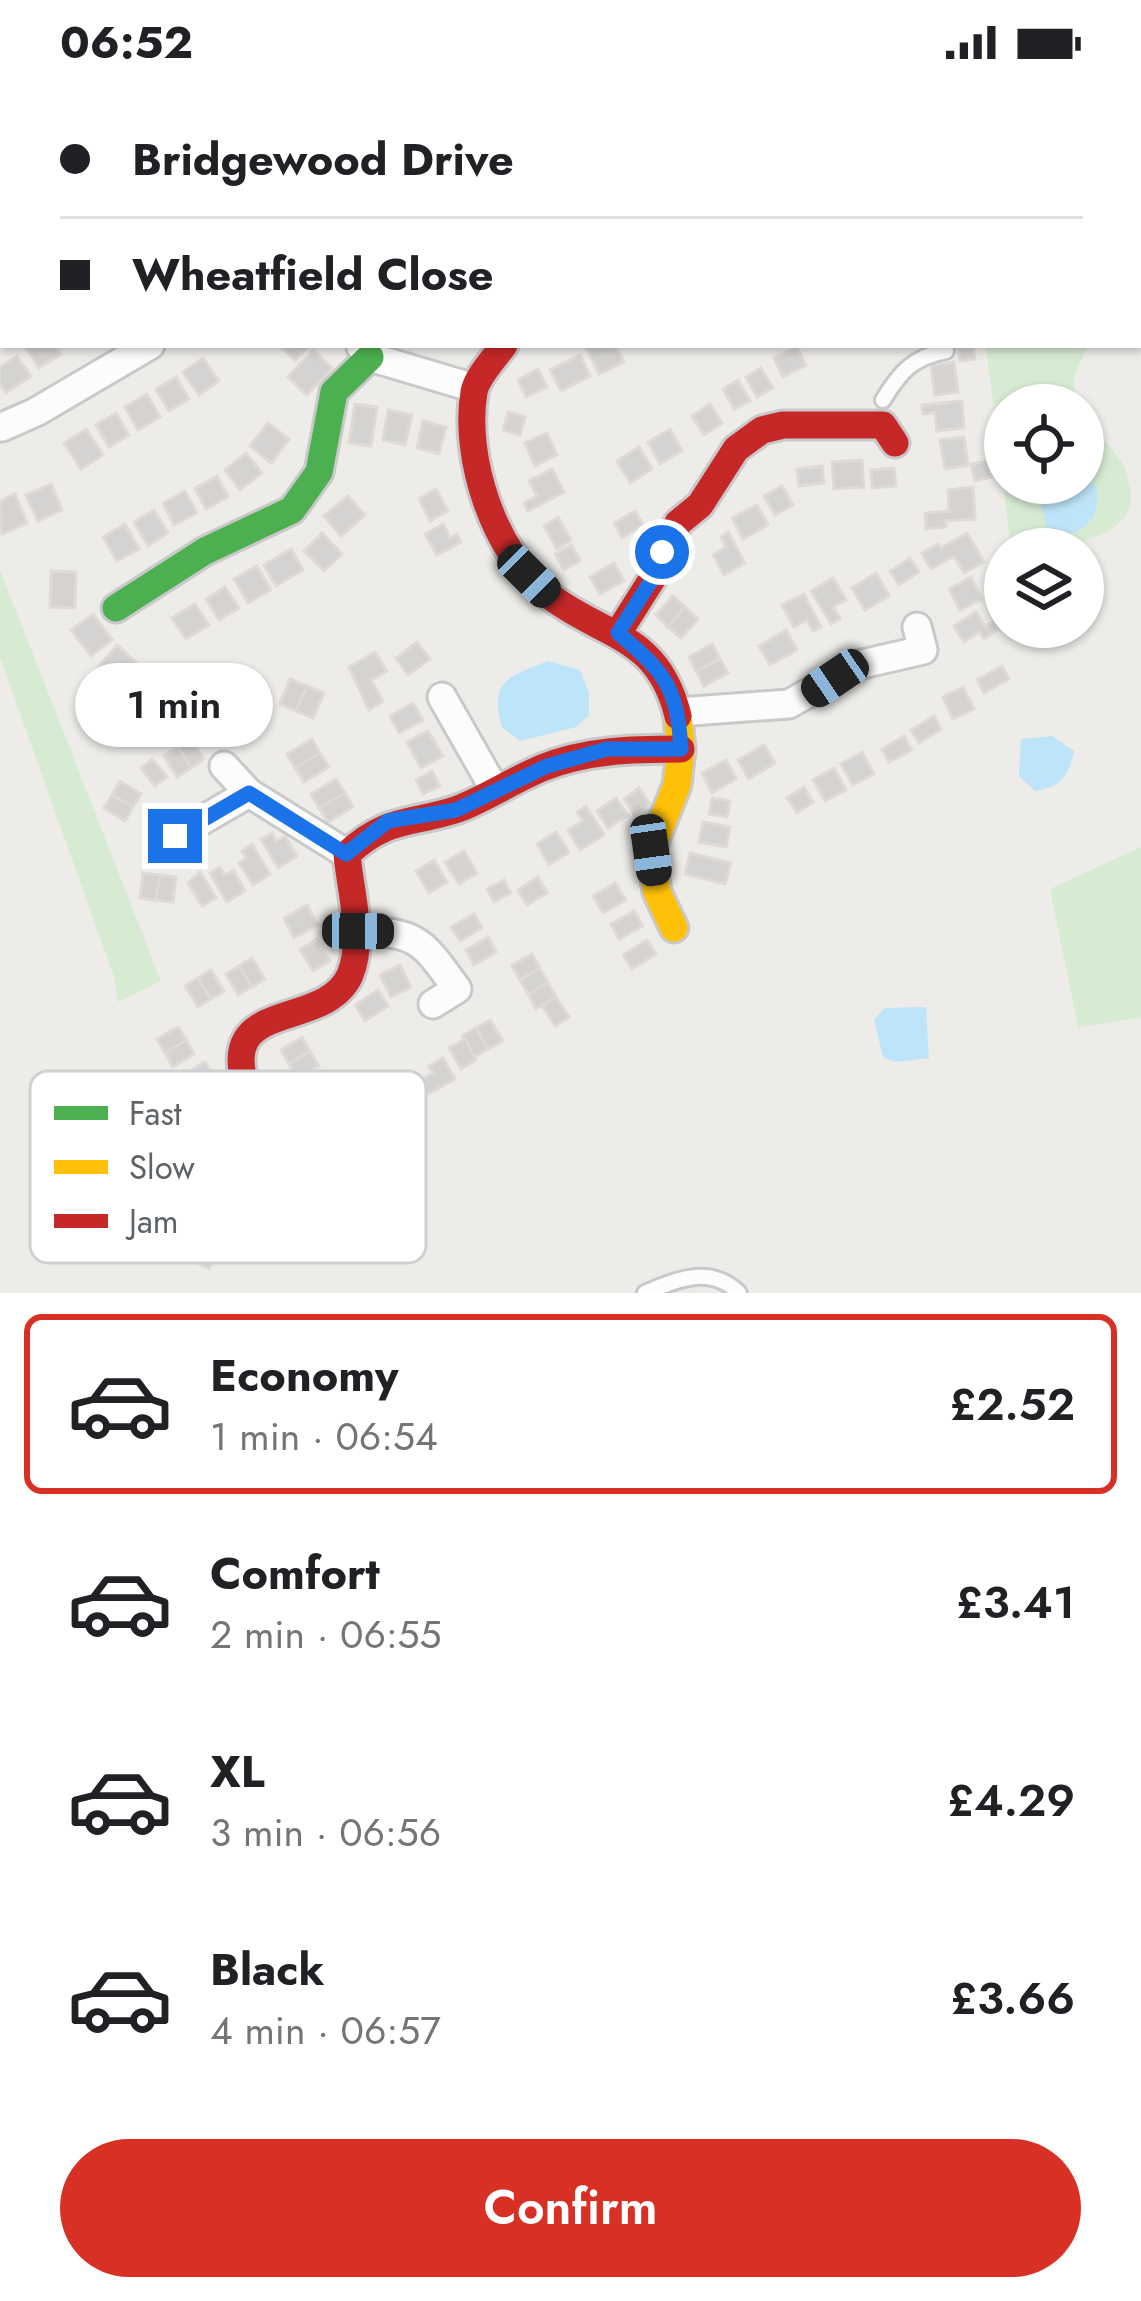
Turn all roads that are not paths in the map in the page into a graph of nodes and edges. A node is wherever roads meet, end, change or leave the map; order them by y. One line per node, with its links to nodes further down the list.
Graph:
1 (145, 348): 7 (street)
2 (502, 348): 5 (street)
3 (364, 351): 5 (street); 8 (street)
4 (946, 351): 6 (lane)
5 (473, 388): 10 (street)
6 (887, 423): 10 (street)
7 (2, 427)
8 (116, 608)
9 (917, 627): 12 (street)
10 (618, 633): 12 (street)
11 (442, 697): 15 (street)
12 (678, 712): 13 (street)
13 (681, 749): 15 (street); 19 (street)
14 (224, 766): 16 (street)
15 (496, 790): 18 (street)
16 (249, 793): 17 (street); 18 (street)
17 (175, 836)
18 (346, 854): 20 (street)
19 (674, 928)
20 (358, 931): 21 (street); 22 (street)
21 (434, 1004)
22 (243, 1071)
23 (645, 1293): 24 (lane)
24 (739, 1293)

